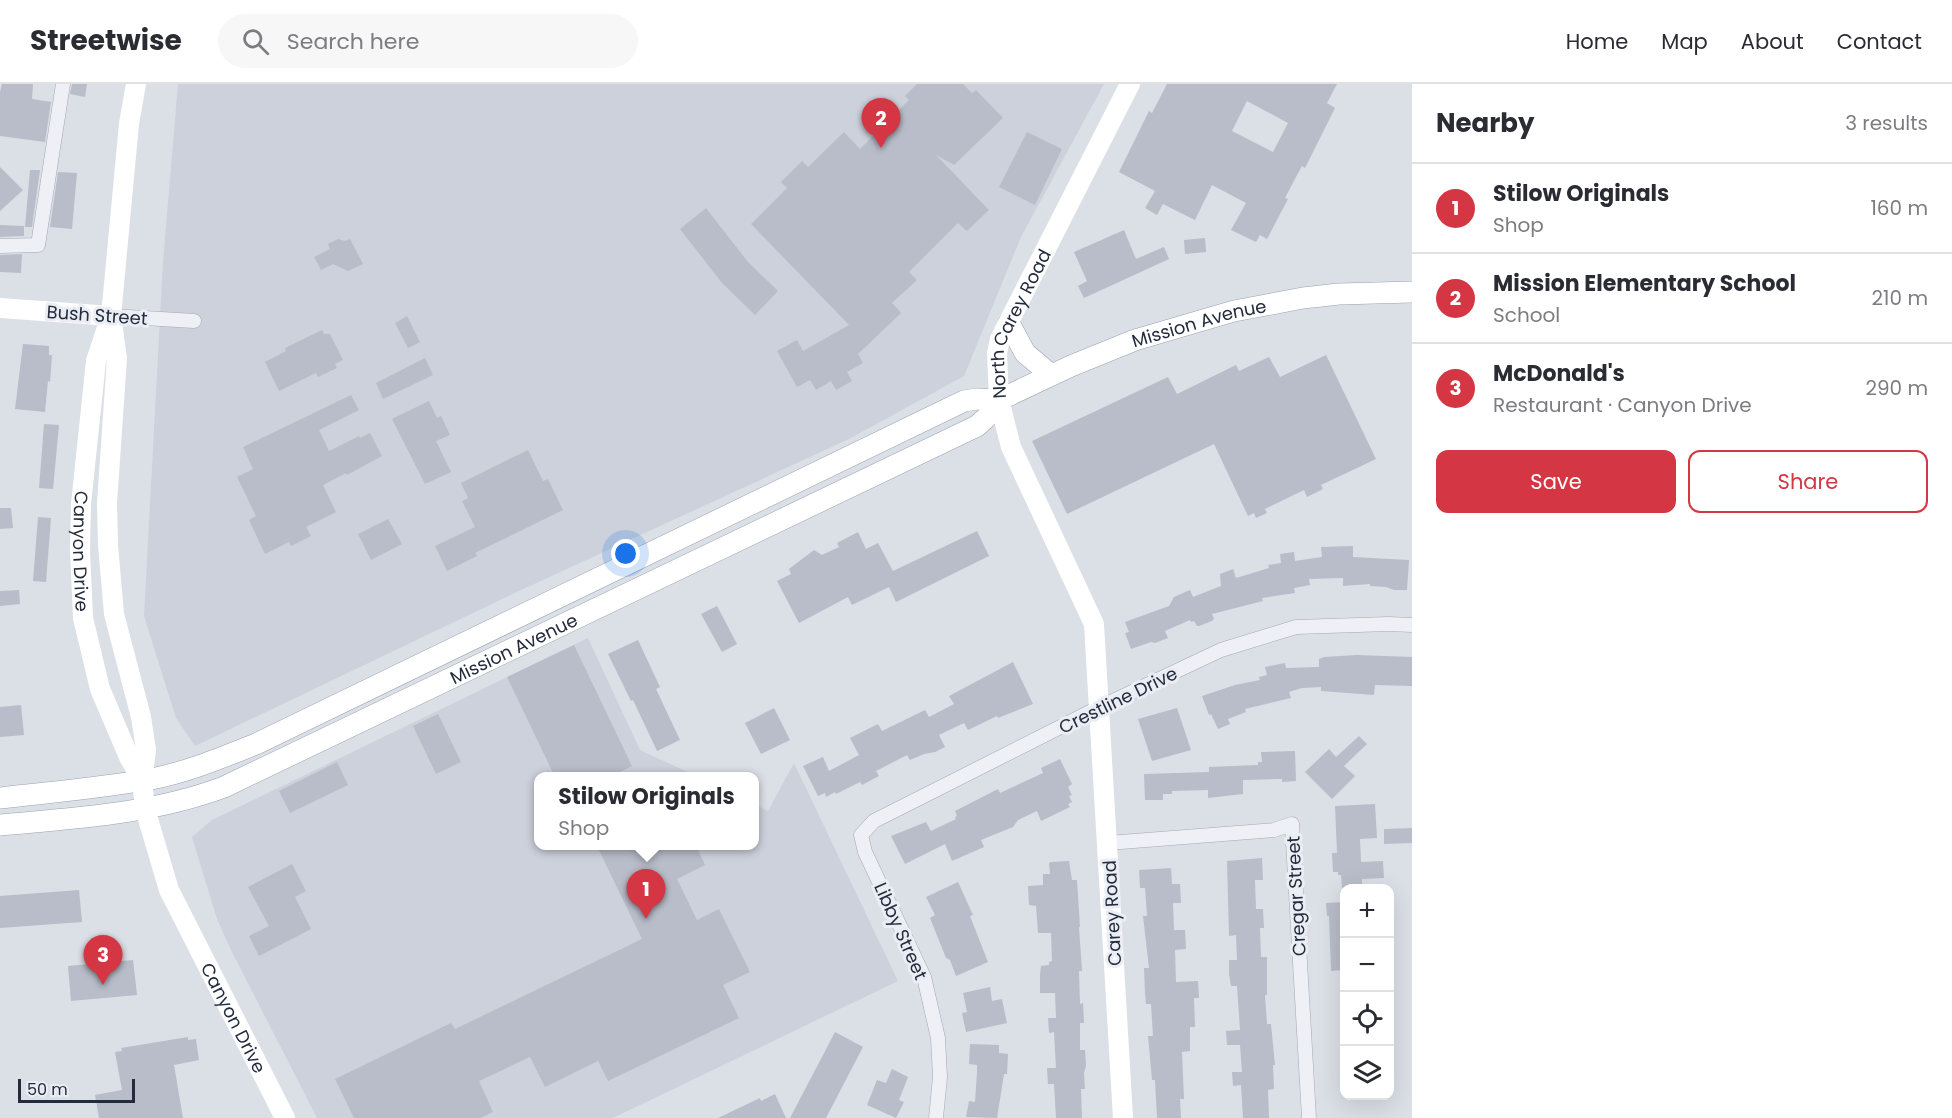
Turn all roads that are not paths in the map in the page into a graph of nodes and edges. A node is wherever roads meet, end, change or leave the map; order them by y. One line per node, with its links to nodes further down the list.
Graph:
1 (63, 84): 4 (street)
2 (136, 84): 7 (main road, Canyon Drive)
3 (1130, 84): 9 (main road, North Carey Road)
4 (0, 246)
5 (1412, 292): 10 (main road, Mission Avenue)
6 (0, 308): 7 (main road, Bush Street)
7 (111, 316): 8 (street, Bush Street); 14 (main road, Canyon Drive); 14 (main road, Canyon Drive)
8 (194, 321)
9 (1009, 323): 10 (main road); 11 (main road, North Carey Road)
10 (1051, 375): 11 (main road, Mission Avenue)
11 (999, 400): 13 (main road, North Carey Road); 14 (main road, Mission Avenue); 16 (main road, Mission Avenue)
12 (1412, 625): 13 (street, Crestline Drive)
13 (1098, 708): 18 (main road, Carey Road); 19 (street, Crestline Drive)
14 (142, 780): 15 (main road, Mission Avenue); 16 (main road, Canyon Drive)
15 (0, 798)
16 (146, 809): 17 (main road, Mission Avenue); 20 (main road, Canyon Drive)
17 (0, 825)
18 (1108, 843): 22 (main road, Carey Road); 23 (street, Cregar Street)
19 (865, 852): 21 (street, Libby Street)
20 (285, 1118)
21 (936, 1118)
22 (1123, 1118)
23 (1308, 1118)

